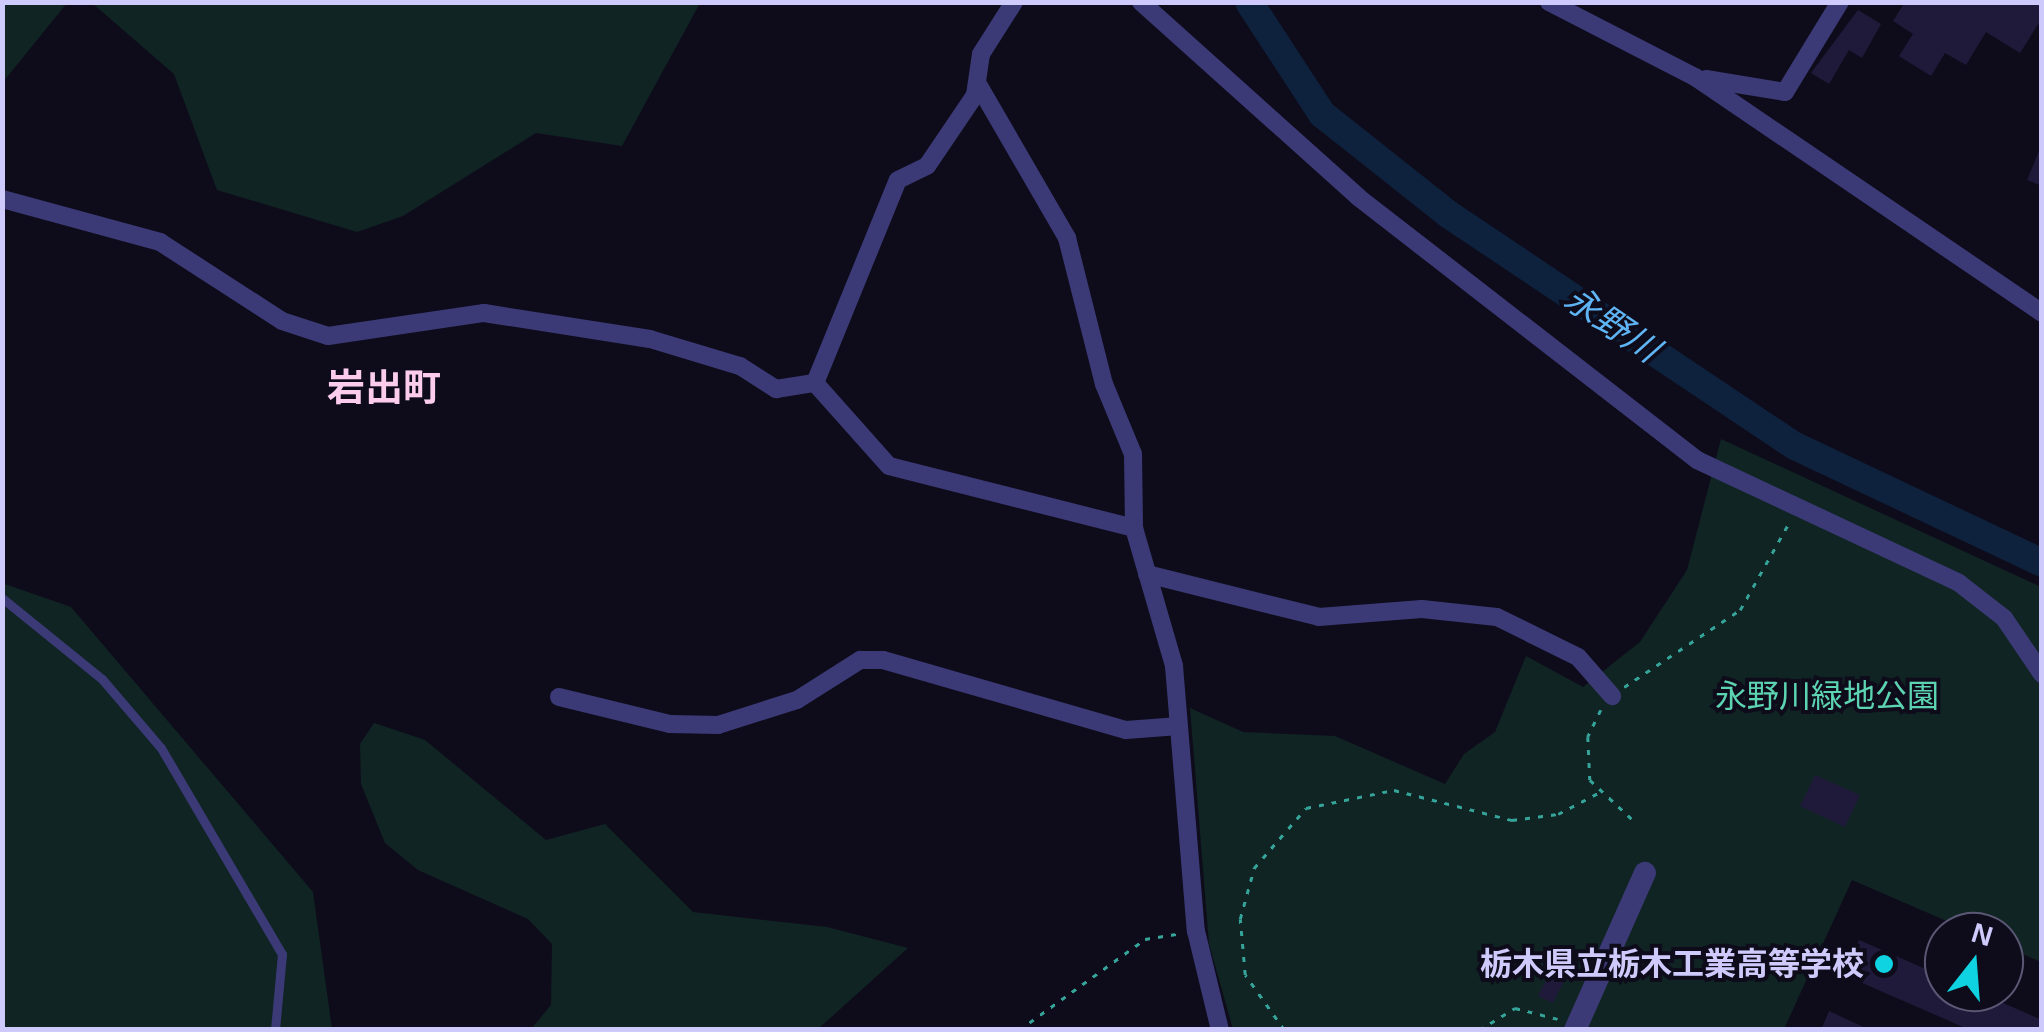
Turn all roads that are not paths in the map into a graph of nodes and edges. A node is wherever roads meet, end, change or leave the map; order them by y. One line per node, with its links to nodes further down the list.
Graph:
1 (1014, 2): 6 (street)
2 (1141, 2): 13 (street)
3 (1548, 2): 5 (street)
4 (1840, 2): 5 (street)
5 (1695, 76): 8 (street)
6 (979, 86): 9 (street); 10 (street)
7 (2, 199): 9 (street)
8 (2042, 313)
9 (815, 383): 10 (street)
10 (1134, 528): 11 (street)
11 (1147, 574): 15 (street); 16 (street)
12 (2, 598): 19 (lane)
13 (2042, 674)
14 (559, 696): 16 (street)
15 (1612, 696)
16 (1179, 726): 20 (street)
17 (1645, 873): 18 (street)
18 (1575, 1029)
19 (275, 1030)
20 (1220, 1030)

